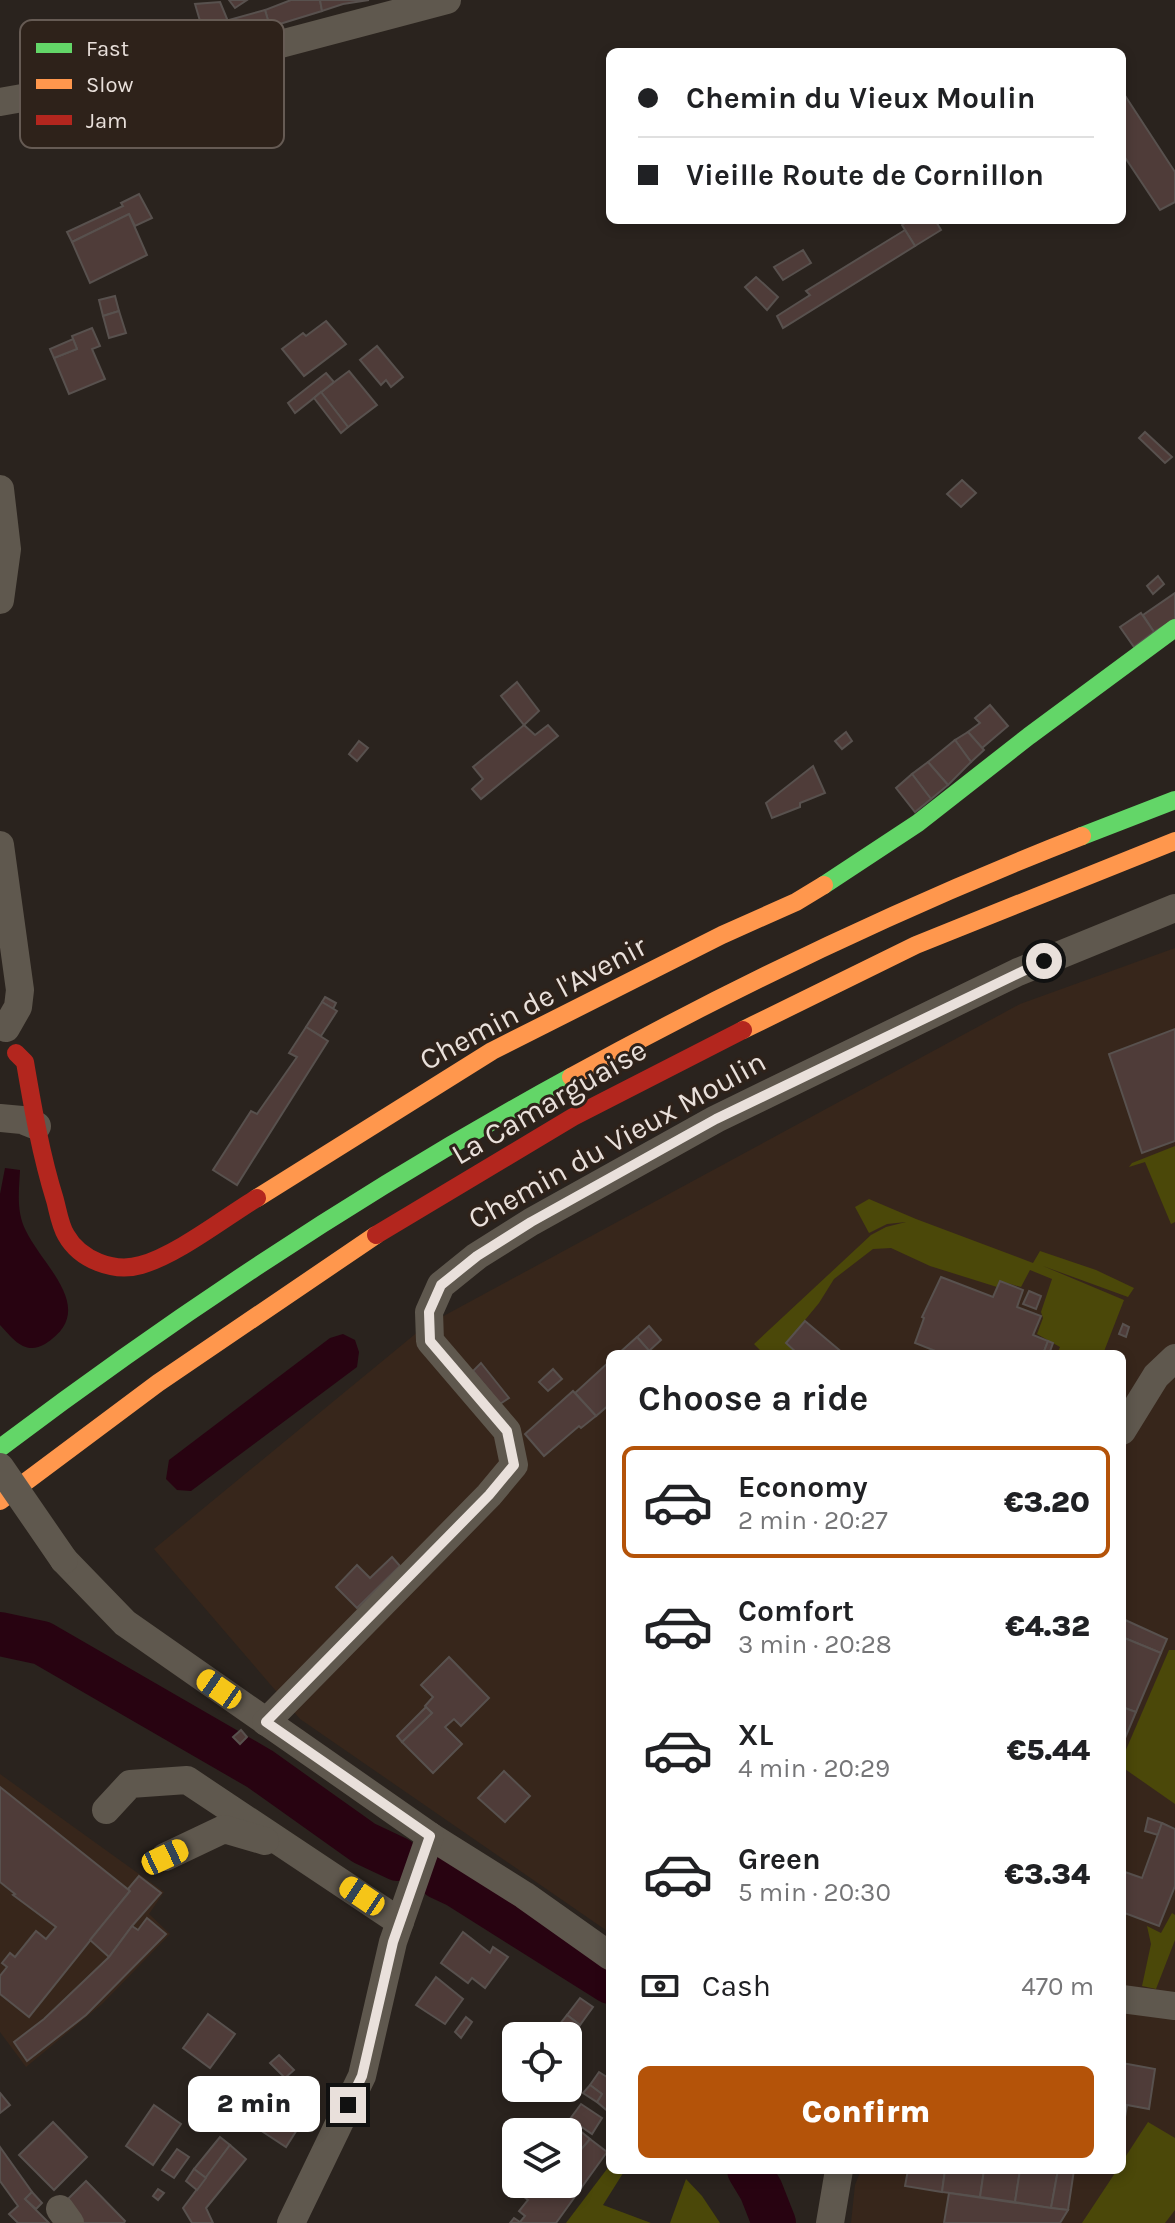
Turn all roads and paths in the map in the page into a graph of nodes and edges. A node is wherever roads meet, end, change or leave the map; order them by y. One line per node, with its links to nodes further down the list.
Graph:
1 (447, 0): 2 (street)
2 (284, 43)
3 (20, 98): 4 (street)
4 (0, 102)
5 (0, 489): 6 (street)
6 (0, 600)
7 (1175, 628): 14 (main road, Chemin de l'Avenir)
8 (1175, 800): 17 (main road, La Camarguaise)
9 (1175, 841): 19 (main road, La Camarguaise)
10 (0, 845): 12 (street)
11 (1175, 908): 20 (street, Chemin du Vieux Moulin)
12 (6, 1043): 14 (main road, Chemin de l'Avenir)
13 (0, 1118): 14 (street)
14 (37, 1126)
15 (1175, 1358): 16 (street)
16 (1126, 1425)
17 (0, 1448)
18 (0, 1467): 20 (street, bridge)
19 (0, 1501)
20 (266, 1722): 22 (street)
21 (106, 1810): 24 (street)
22 (430, 1836): 24 (street); 25 (street)
23 (165, 1857): 24 (street)
24 (397, 1932): 29 (street)
25 (606, 1953)
26 (1126, 2000): 27 (street)
27 (1175, 2006)
28 (838, 2174): 30 (street)
29 (291, 2223)
30 (830, 2223)

